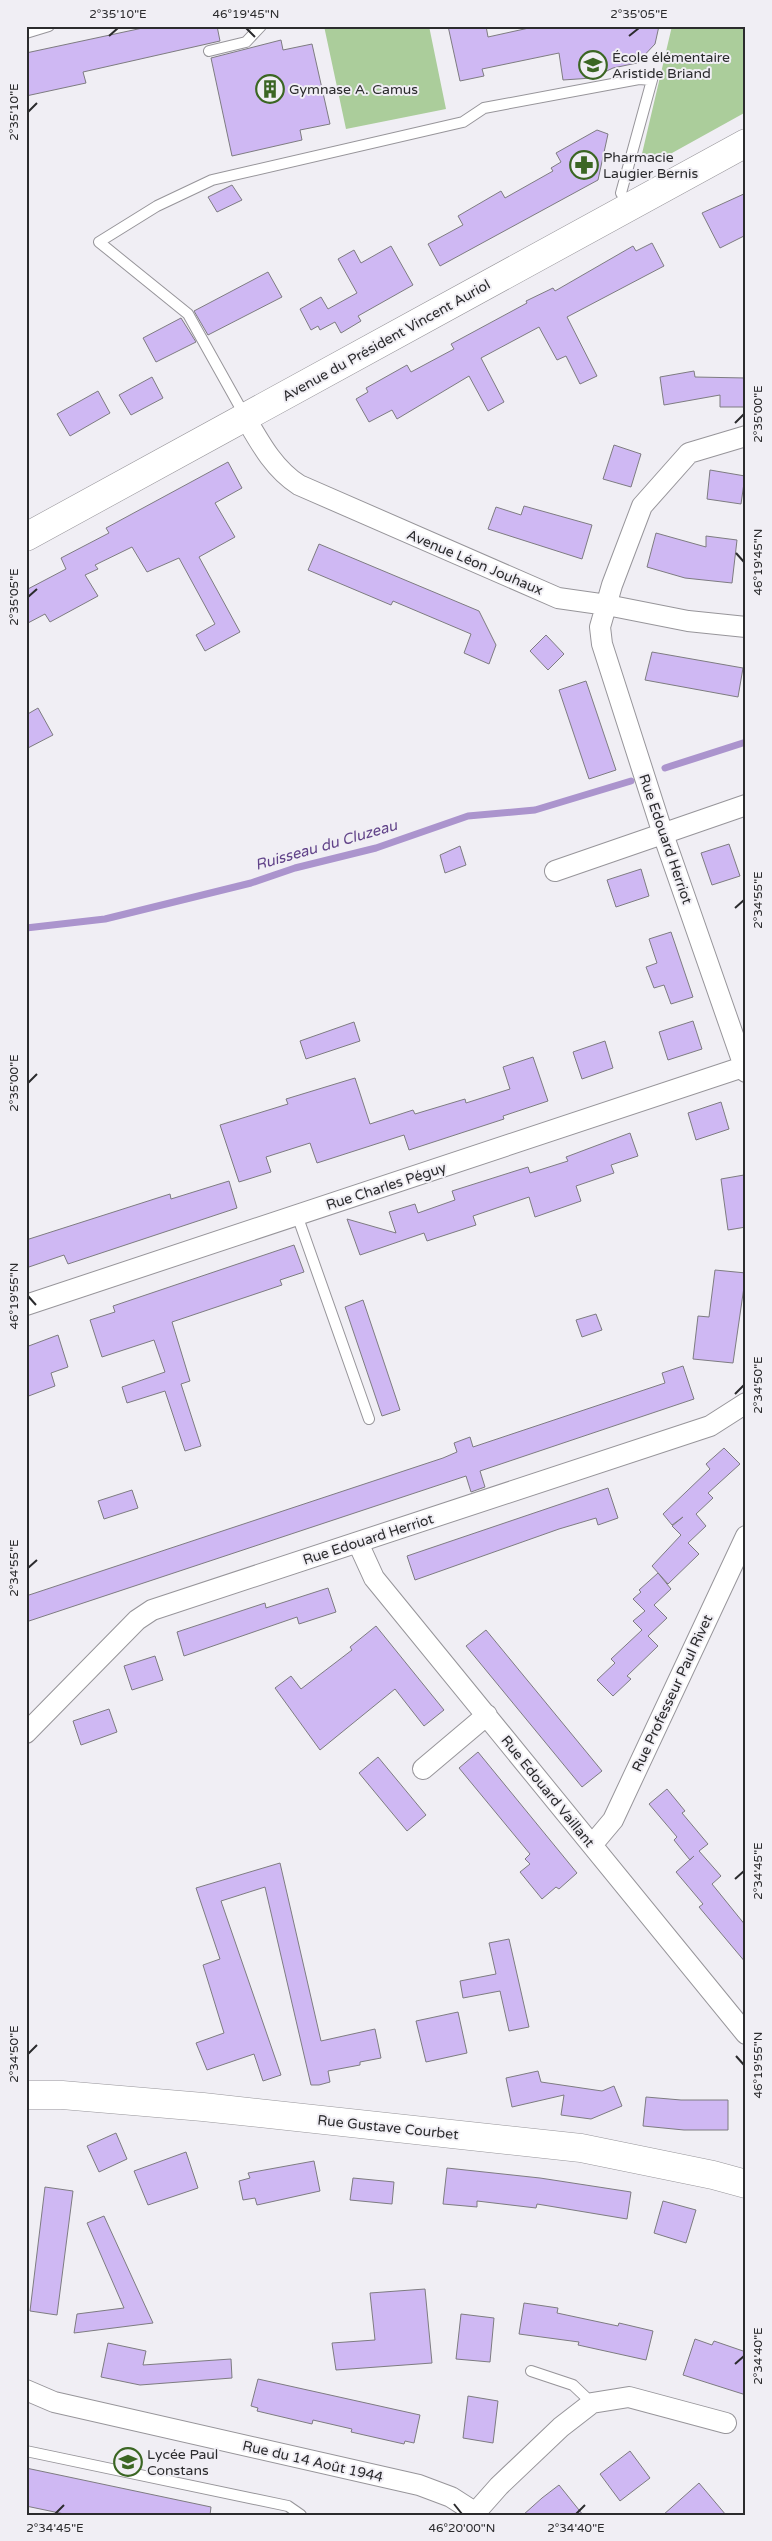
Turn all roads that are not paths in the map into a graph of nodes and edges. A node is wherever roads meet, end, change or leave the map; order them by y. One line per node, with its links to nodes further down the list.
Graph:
1 (49, 26): 3 (lane)
2 (261, 26): 4 (lane)
3 (26, 33)
4 (209, 51)
5 (746, 143): 6 (main road, Avenue du Président Vincent Auriol)
6 (629, 207): 7 (main road, Avenue du Président Vincent Auriol); 7 (lane)
7 (245, 417): 9 (main road, Avenue du Président Vincent Auriol); 10 (street, Avenue Léon Jouhaux)
8 (746, 436): 10 (street, Rue Edouard Herriot)
9 (26, 537)
10 (607, 605): 11 (street, Avenue Léon Jouhaux); 13 (street, Rue Edouard Herriot)
11 (746, 627)
12 (746, 805): 13 (street)
13 (663, 834): 14 (street); 15 (street, Rue Edouard Herriot)
14 (555, 871)
15 (745, 1068): 16 (street, Rue Charles Péguy)
16 (297, 1215): 17 (street, Rue Charles Péguy); 19 (lane)
17 (26, 1305)
18 (746, 1403): 21 (street, Rue Edouard Herriot)
19 (369, 1419)
20 (746, 1536): 25 (street, Rue Professeur Paul Rivet)
21 (358, 1542): 22 (street, Rue Edouard Vaillant); 23 (street, Rue Edouard Herriot)
22 (487, 1715): 24 (street); 25 (street, Rue Edouard Vaillant)
23 (26, 1733)
24 (423, 1769)
25 (592, 1845): 26 (street, Rue Edouard Vaillant)
26 (746, 2034)
27 (26, 2095): 28 (main road, Rue Gustave Courbet)
28 (744, 2182)
29 (531, 2371): 31 (lane)
30 (26, 2390): 34 (street, Rue du 14 Août 1944)
31 (592, 2403): 32 (street); 34 (street)
32 (726, 2423)
33 (26, 2451): 35 (lane)
34 (478, 2513)
35 (301, 2515)

